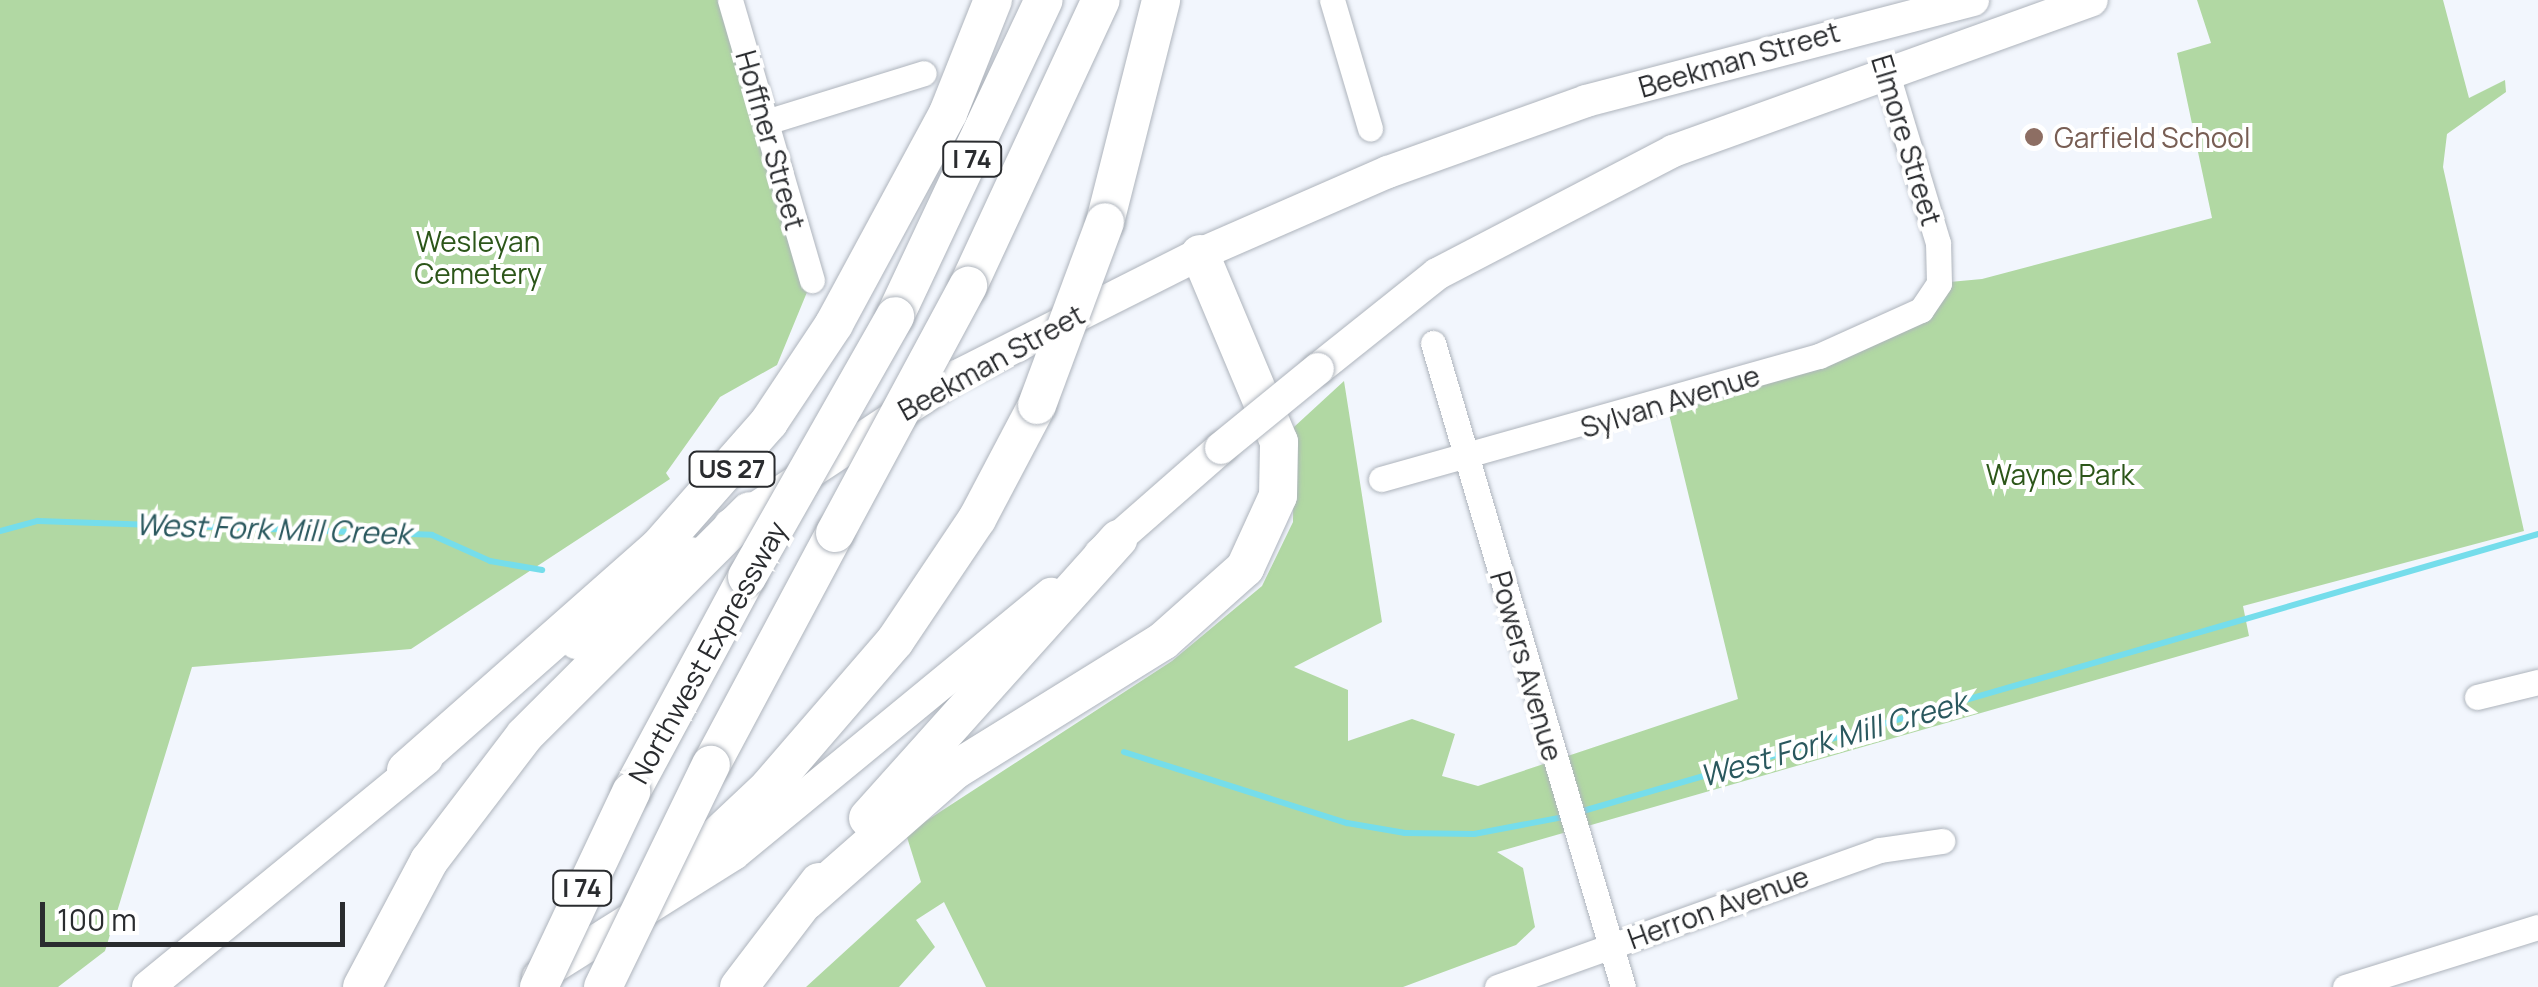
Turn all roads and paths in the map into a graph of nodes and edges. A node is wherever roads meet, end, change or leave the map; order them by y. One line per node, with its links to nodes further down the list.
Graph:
1 (730, 0): 12 (street, Hoffner Street)
2 (993, 0): 11 (highway)
3 (1044, 0): 33 (highway, Northwest Expressway / I 74, bridge)
4 (1101, 0): 34 (highway, Northwest Expressway / I 74, bridge)
5 (1161, 0): 27 (highway, bridge)
6 (1332, 0): 13 (street)
7 (1974, 0): 9 (main road, Beekman Street)
8 (2092, 0): 10 (main road, Beekman Street)
9 (1866, 10): 10 (main road, Elmore Street); 14 (main road, Beekman Street)
10 (1886, 72): 16 (street, Elmore Street); 21 (main road, Beekman Street, bridge)
11 (941, 81): 12 (street); 24 (highway, US 27)
12 (766, 122): 15 (street, Hoffner Street)
13 (1370, 128)
14 (1200, 254): 20 (main road, Beekman Street); 26 (highway)
15 (812, 280)
16 (1938, 283): 18 (street, Sylvan Avenue)
17 (1434, 343): 18 (street, Powers Avenue)
18 (1465, 454): 19 (street, Sylvan Avenue); 29 (street, Powers Avenue)
19 (1381, 479)
20 (750, 511): 24 (main road, Beekman Street); 31 (highway)
21 (1118, 539): 26 (highway); 27 (main road, Beekman Street)
22 (2538, 682): 23 (street)
23 (2478, 697)
24 (406, 770): 30 (main road, Beekman Street / US 27)
25 (1942, 842): 29 (street, Herron Avenue)
26 (806, 901): 35 (highway)
27 (624, 924): 32 (main road, Beekman Street)
28 (2538, 927): 38 (street)
29 (1611, 945): 36 (street, Herron Avenue); 37 (street, Powers Avenue)
30 (148, 987)
31 (362, 987)
32 (522, 987)
33 (539, 987)
34 (603, 987)
35 (739, 987)
36 (1497, 987)
37 (1623, 987)
38 (2345, 987)

